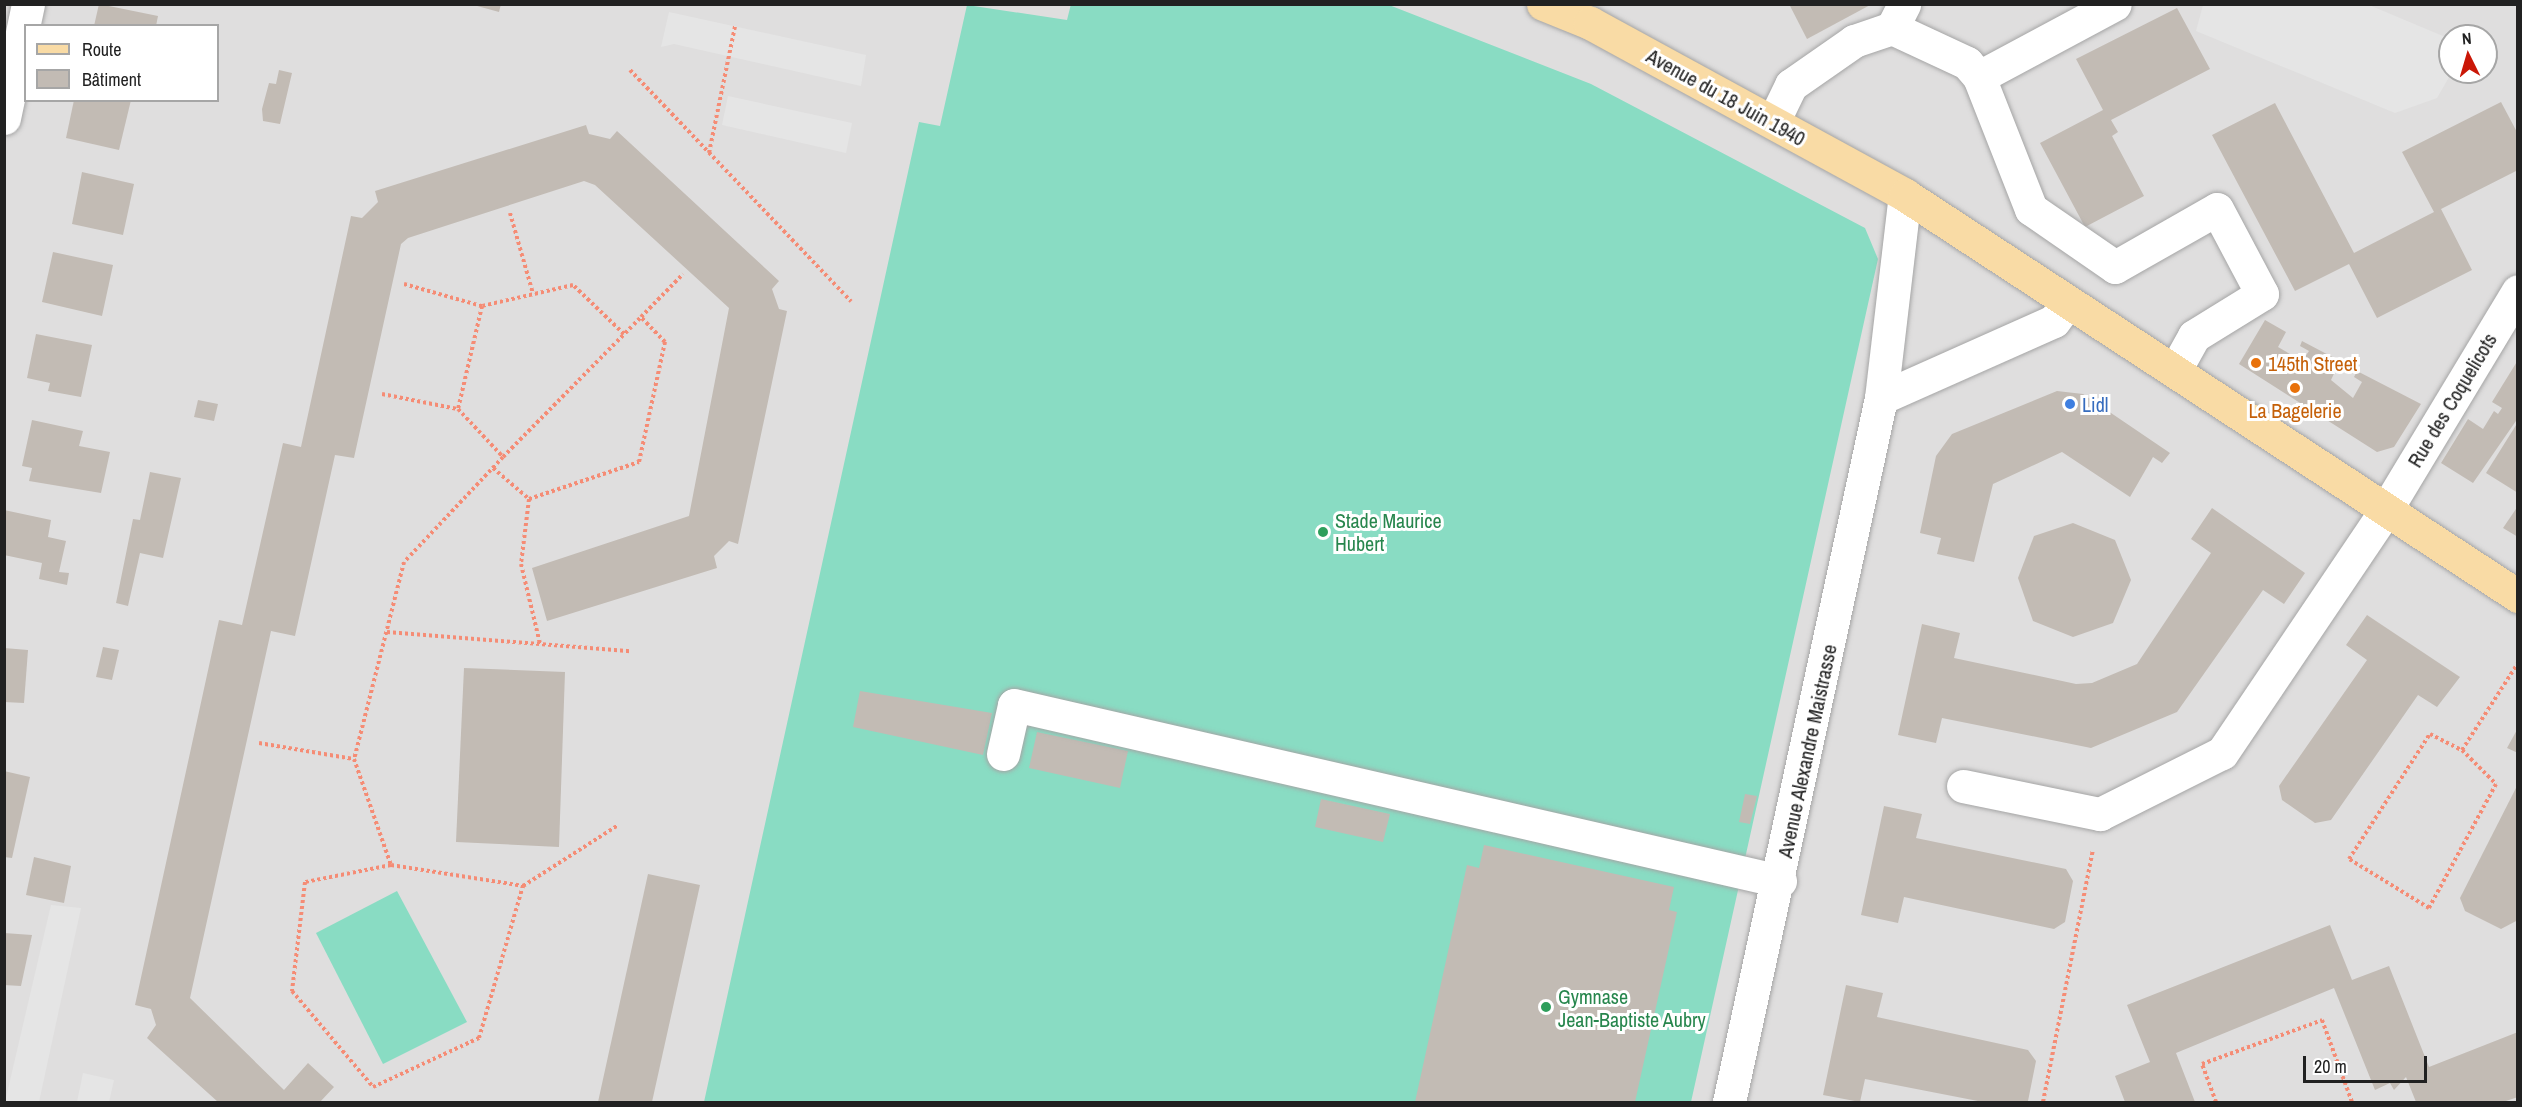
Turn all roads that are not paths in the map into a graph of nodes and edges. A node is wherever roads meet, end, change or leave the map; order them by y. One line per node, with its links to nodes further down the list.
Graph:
1 (28, 4): 7 (street)
2 (1543, 4): 4 (main road, Avenue du 18 Juin 1940)
3 (2115, 4): 6 (street)
4 (1594, 14): 8 (main road, Avenue du 18 Juin 1940)
5 (1898, 16): 6 (street); 8 (street)
6 (1979, 77): 12 (street)
7 (4, 118)
8 (1773, 122): 9 (main road, Avenue du 18 Juin 1940)
9 (1905, 195): 11 (main road, Avenue du 18 Juin 1940); 13 (street, Avenue Alexandre Maistrasse)
10 (2517, 291): 14 (street, Rue des Coquelicots)
11 (2067, 303): 12 (main road, Avenue du 18 Juin 1940); 13 (street)
12 (2175, 370): 14 (main road, Avenue du 18 Juin 1940)
13 (1881, 398): 18 (street, Avenue Alexandre Maistrasse)
14 (2387, 508): 15 (main road, Avenue du 18 Juin 1940); 17 (street, Rue des Coquelicots)
15 (2517, 596)
16 (1003, 754): 18 (street)
17 (1963, 786)
18 (1780, 880): 19 (street, Avenue Alexandre Maistrasse)
19 (1729, 1102)

